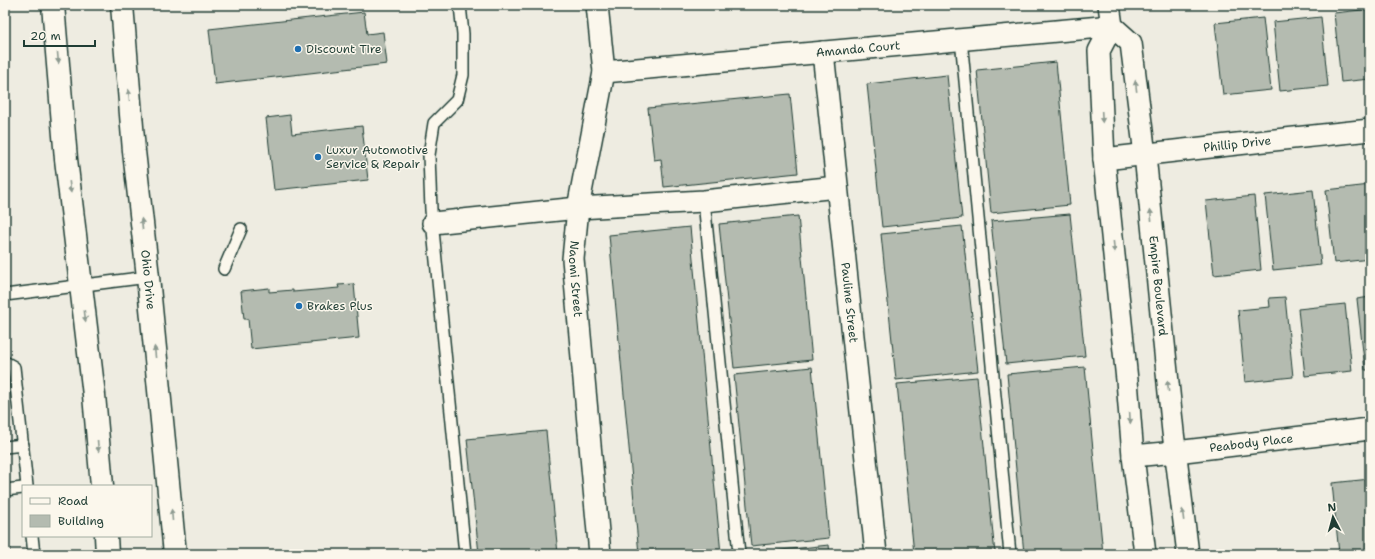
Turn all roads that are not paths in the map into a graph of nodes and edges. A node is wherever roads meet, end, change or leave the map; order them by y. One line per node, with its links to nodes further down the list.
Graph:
1 (53, 5): 20 (main road, one-way to 20)
2 (122, 5): 19 (main road, Ohio Drive, one-way to 2)
3 (460, 5): 16 (lane)
4 (597, 5): 9 (street, Naomi Street)
5 (1109, 5): 6 (street)
6 (1112, 26): 7 (street, Amanda Court); 11 (street, Empire Boulevard, one-way to 6); 12 (street, one-way to 12)
7 (961, 39): 8 (street, Amanda Court); 41 (lane)
8 (823, 52): 9 (street, Amanda Court); 13 (street, Pauline Street)
9 (604, 72): 15 (street, Naomi Street)
10 (1370, 130): 11 (street, Phillip Drive)
11 (1145, 155): 12 (street, Phillip Drive); 26 (street, Empire Boulevard, one-way to 11)
12 (1104, 160): 27 (street, one-way to 27)
13 (837, 187): 14 (street); 40 (street, Pauline Street)
14 (704, 201): 15 (street); 39 (lane)
15 (578, 208): 16 (street); 38 (street, Naomi Street)
16 (433, 222): 37 (lane)
17 (241, 229): 18 (lane)
18 (224, 269)
19 (148, 277): 20 (lane); 36 (main road, Ohio Drive, one-way to 19)
20 (81, 286): 21 (lane); 29 (main road, one-way to 29)
21 (5, 295)
22 (5, 362): 24 (lane)
23 (1370, 429): 26 (street, Peabody Place)
24 (23, 445): 25 (lane); 28 (lane)
25 (5, 447)
26 (1176, 452): 27 (street, Peabody Place); 43 (street, Empire Boulevard, one-way to 26)
27 (1133, 456): 42 (street)
28 (27, 485)
29 (102, 485)
30 (22, 488): 31 (lane)
31 (5, 490)
32 (32, 537): 34 (lane)
33 (106, 537): 35 (main road)
34 (34, 554)
35 (107, 554)
36 (175, 554)
37 (465, 554)
38 (600, 554)
39 (739, 554)
40 (876, 554)
41 (1010, 554)
42 (1145, 554)
43 (1188, 554)

